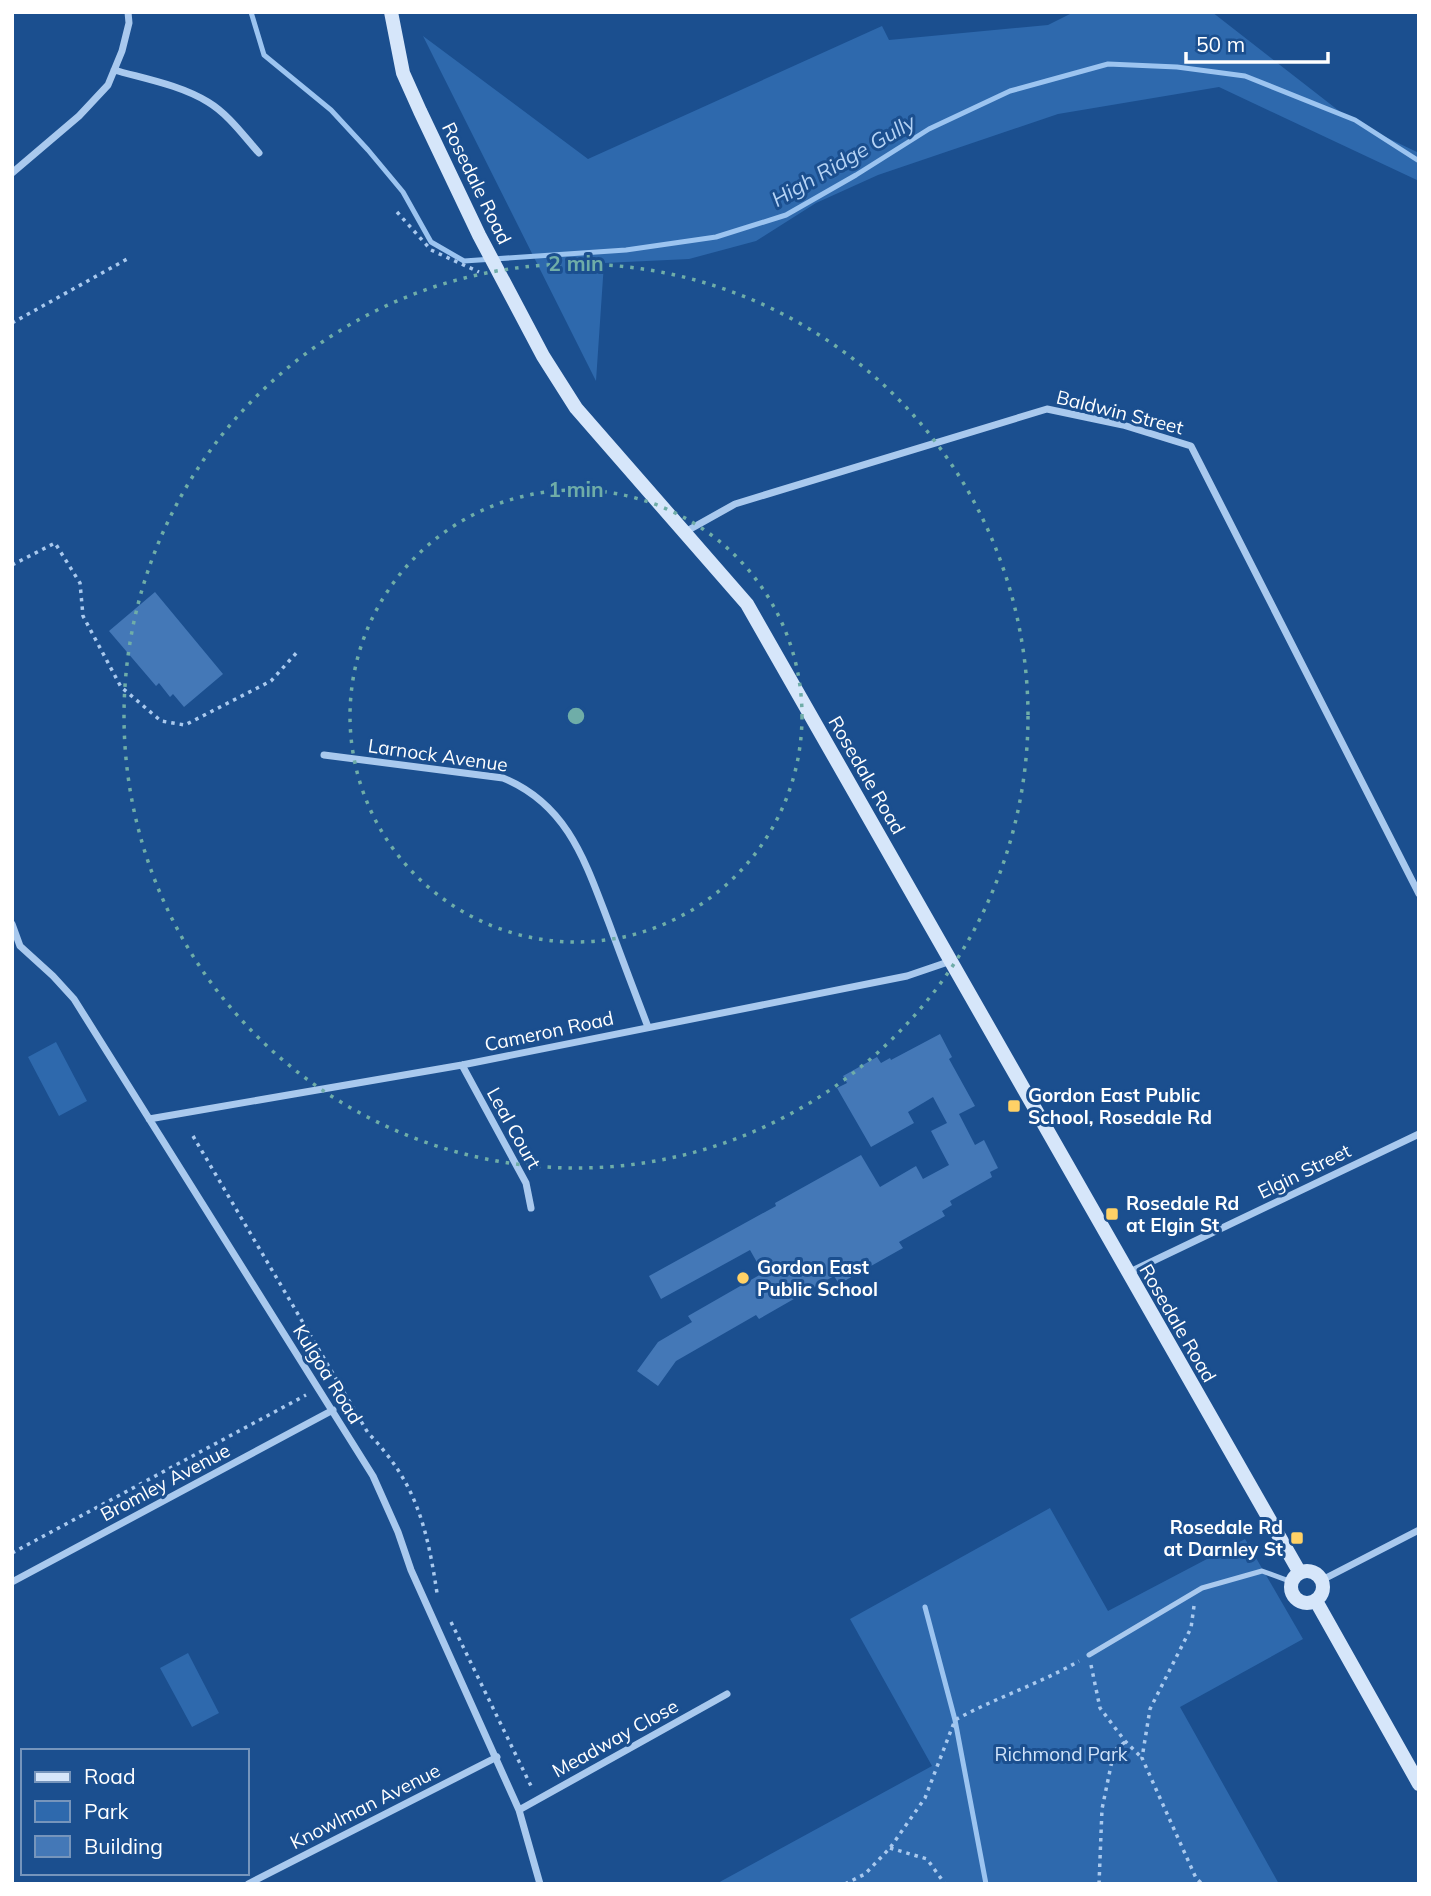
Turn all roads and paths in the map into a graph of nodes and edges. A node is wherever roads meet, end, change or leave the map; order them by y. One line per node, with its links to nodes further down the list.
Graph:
1 (128, 12): 3 (street)
2 (391, 12): 10 (street, Rosedale Road)
3 (114, 70): 4 (street); 5 (street)
4 (259, 153)
5 (12, 173)
6 (397, 212): 8 (path)
7 (129, 258): 9 (path)
8 (481, 273)
9 (12, 323)
10 (685, 532): 14 (street, Baldwin Street); 17 (street, Rosedale Road)
11 (12, 565): 12 (path)
12 (299, 650)
13 (324, 755): 18 (street, Larnock Avenue)
14 (1419, 894)
15 (12, 923): 16 (street, Kulgoa Road)
16 (16, 948): 20 (street, Kulgoa Road)
17 (951, 961): 18 (street, Cameron Road); 23 (street, Rosedale Road)
18 (648, 1027): 19 (street, Cameron Road)
19 (462, 1065): 20 (street, Cameron Road); 22 (street, Leal Court)
20 (149, 1119): 25 (street, Kulgoa Road)
21 (1419, 1134): 23 (street, Elgin Street)
22 (531, 1208)
23 (1128, 1273): 28 (street, Rosedale Road)
24 (308, 1394): 27 (path)
25 (333, 1410): 30 (street, Bromley Avenue); 36 (street, Kulgoa Road)
26 (1419, 1530): 29 (street)
27 (12, 1553)
28 (1296, 1577): 29 (street); 31 (lane); 32 (street)
29 (1322, 1580): 32 (street)
30 (12, 1582)
31 (1196, 1591): 33 (lane); 37 (path)
32 (1316, 1601): 38 (street)
33 (1089, 1655): 35 (path); 40 (path)
34 (727, 1694): 39 (street, Meadway Close)
35 (1125, 1741): 37 (path); 45 (path)
36 (497, 1757): 39 (street, Kulgoa Road); 41 (street, Knowlman Avenue)
37 (1142, 1758): 46 (path)
38 (1419, 1784)
39 (519, 1810): 42 (street, Kulgoa Road)
40 (890, 1849): 43 (path); 44 (path)
41 (248, 1884)
42 (540, 1884)
43 (845, 1884)
44 (945, 1884)
45 (1099, 1884)
46 (1202, 1884)

